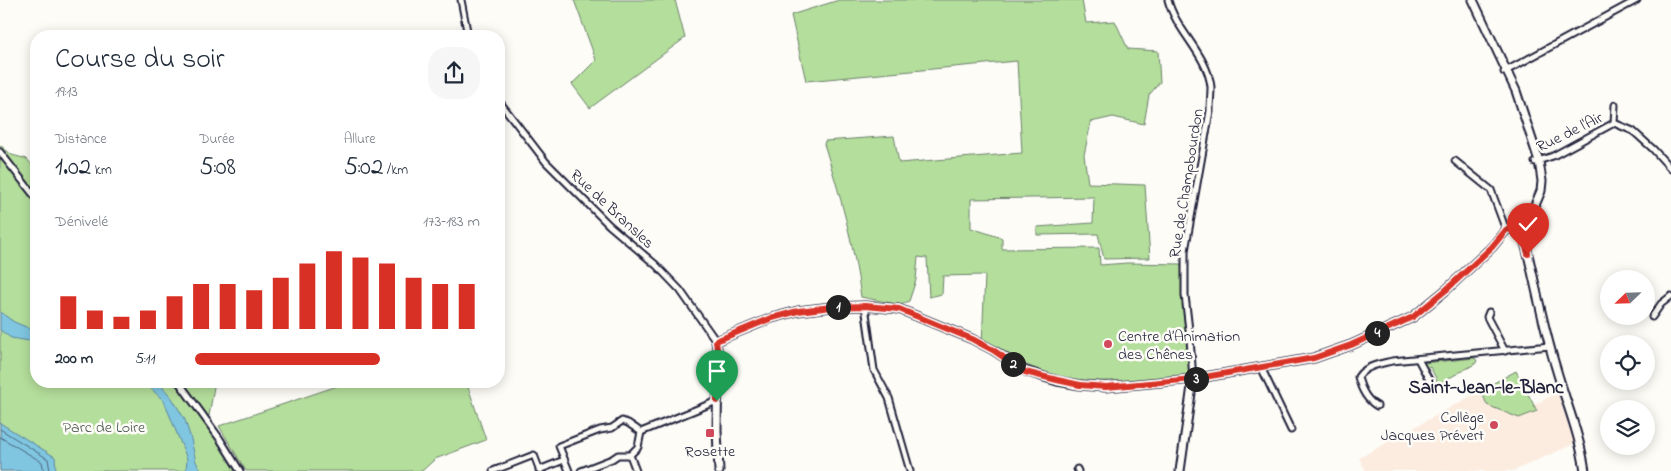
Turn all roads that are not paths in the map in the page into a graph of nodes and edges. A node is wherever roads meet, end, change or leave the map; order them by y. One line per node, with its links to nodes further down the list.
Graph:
1 (461, 0): 5 (street)
2 (1168, 0): 26 (street, Rue de Champbourdon)
3 (1473, 0): 6 (street)
4 (1637, 0): 6 (street)
5 (467, 30)
6 (1505, 71): 12 (street)
7 (1615, 105): 9 (street, Rue de l'Air)
8 (505, 109): 21 (street, Rue de Bransles)
9 (1614, 123): 12 (street, Rue de l'Air); 13 (street, Rue de l'Air)
10 (0, 152): 14 (street)
11 (1455, 161): 16 (street)
12 (1537, 161): 15 (street)
13 (1671, 169)
14 (30, 190)
15 (1520, 229): 16 (street); 22 (street)
16 (1506, 230): 25 (street)
17 (1671, 296): 20 (street)
18 (865, 306): 21 (street); 26 (street); 42 (street)
19 (1489, 312): 23 (street)
20 (1655, 313)
21 (716, 341): 29 (street)
22 (1550, 346): 23 (street); 44 (street)
23 (1505, 351): 24 (street)
24 (1418, 359): 27 (street); 30 (street)
25 (1261, 367): 26 (street); 31 (street)
26 (1193, 379): 43 (street)
27 (1432, 387)
28 (183, 388): 36 (street)
29 (717, 401): 32 (street); 41 (street)
30 (1377, 406)
31 (1291, 430)
32 (642, 432): 33 (street); 34 (street)
33 (630, 455): 39 (street); 40 (street)
34 (564, 460): 35 (street); 38 (street)
35 (540, 470): 37 (street)
36 (240, 471)
37 (493, 471)
38 (569, 471)
39 (581, 471)
40 (636, 471)
41 (719, 471)
42 (910, 471)
43 (1180, 471)
44 (1585, 471)

